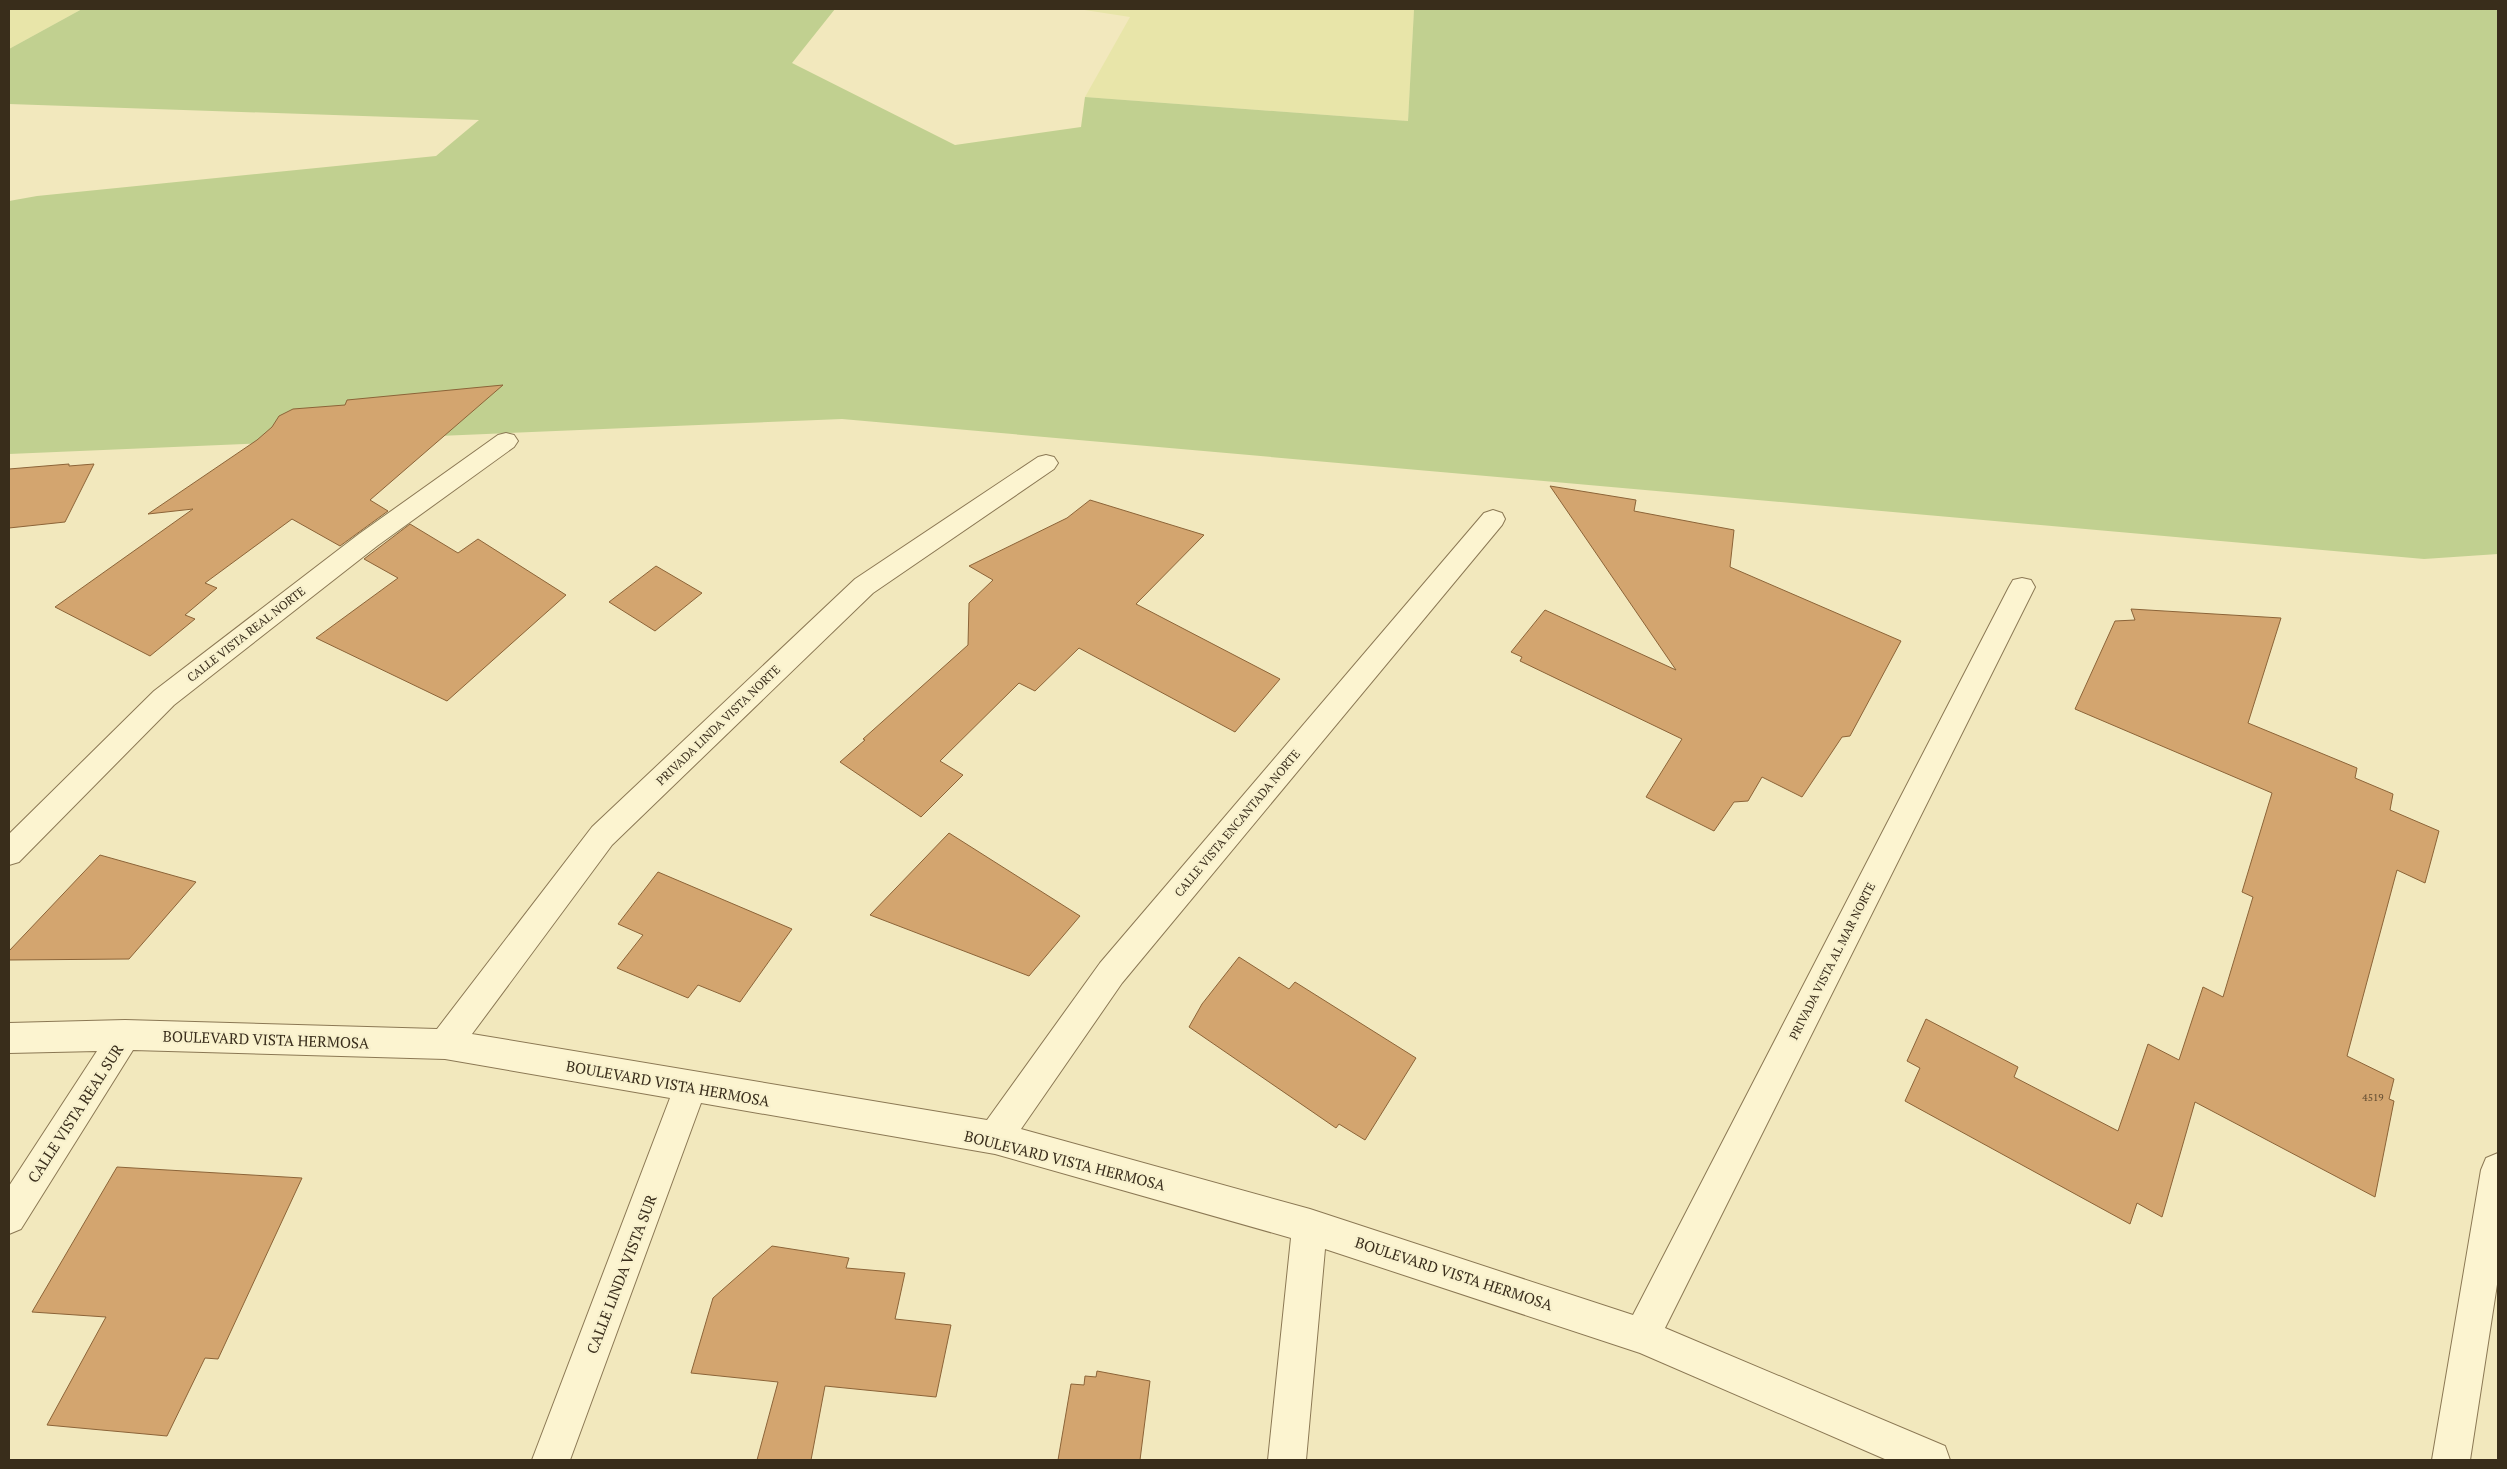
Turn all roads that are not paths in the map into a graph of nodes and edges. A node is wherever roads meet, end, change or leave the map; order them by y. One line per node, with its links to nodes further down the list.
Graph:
1 (506, 441): 5 (street, CALLE VISTA REAL NORTE)
2 (1046, 463): 8 (street, PRIVADA LINDA VISTA NORTE)
3 (1493, 519): 10 (street, CALLE VISTA ENCANTADA NORTE)
4 (2022, 587): 14 (street, PRIVADA VISTA AL MAR NORTE)
5 (9, 853)
6 (125, 1035): 7 (street, BOULEVARD VISTA HERMOSA); 8 (street, BOULEVARD VISTA HERMOSA); 12 (street, CALLE VISTA REAL SUR)
7 (9, 1038)
8 (445, 1044): 9 (street, BOULEVARD VISTA HERMOSA)
9 (691, 1087): 10 (street, BOULEVARD VISTA HERMOSA); 15 (street, CALLE LINDA VISTA SUR)
10 (995, 1138): 13 (street, BOULEVARD VISTA HERMOSA)
11 (2498, 1170): 18 (street)
12 (9, 1217)
13 (1310, 1226): 14 (street, BOULEVARD VISTA HERMOSA); 16 (street)
14 (1642, 1336): 17 (street, BOULEVARD VISTA HERMOSA)
15 (551, 1460)
16 (1287, 1460)
17 (1931, 1460)
18 (2450, 1460)

